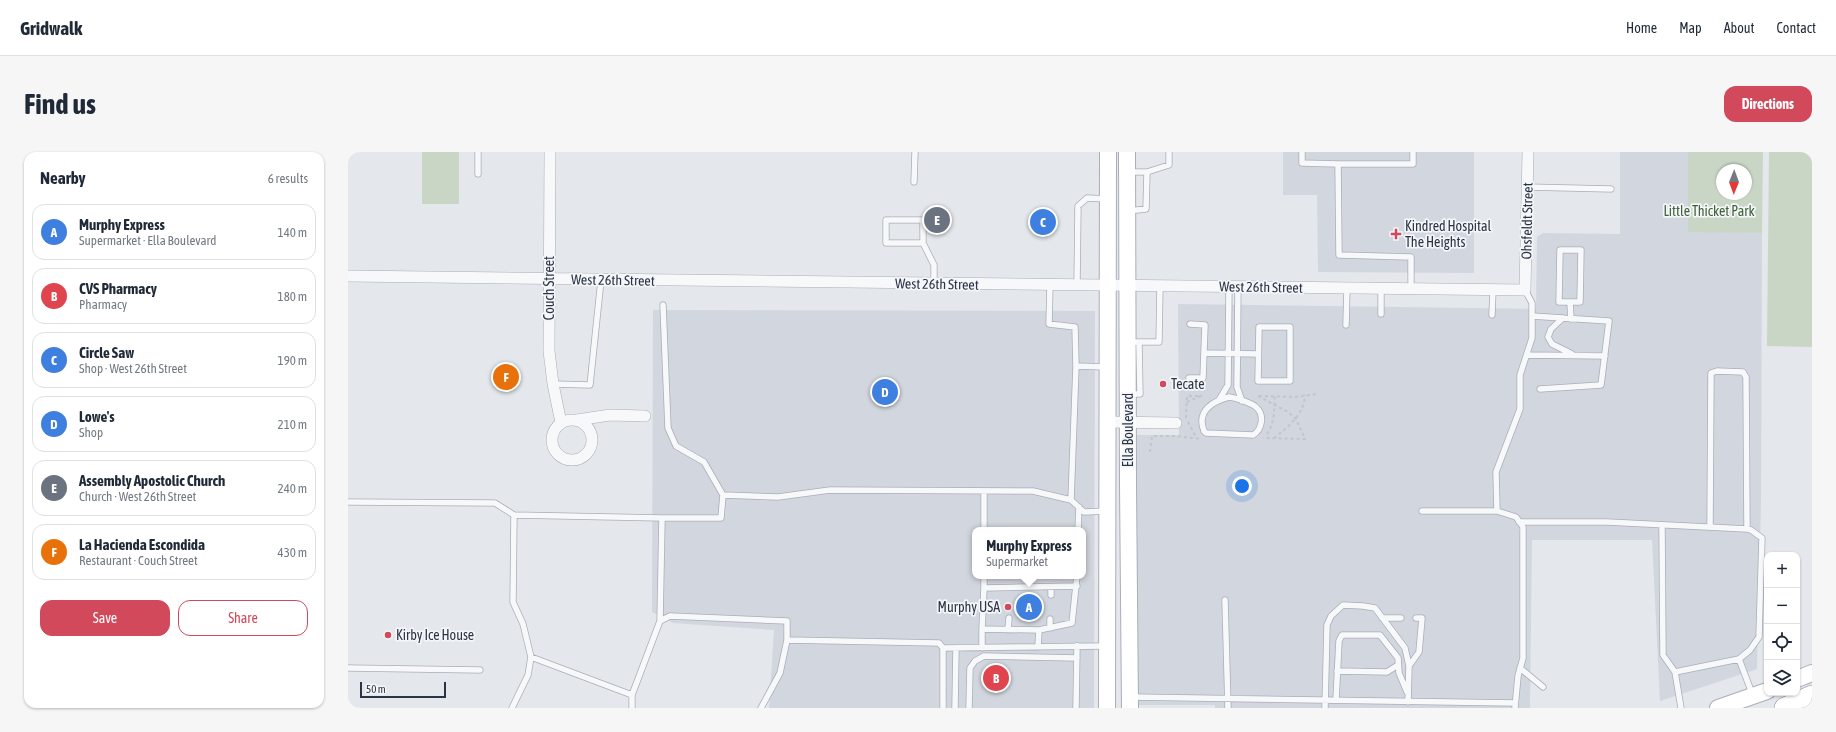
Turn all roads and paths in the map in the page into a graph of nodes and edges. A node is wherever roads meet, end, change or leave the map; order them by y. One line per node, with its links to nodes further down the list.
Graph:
1 (478, 152): 13 (lane)
2 (550, 152): 21 (street, Couch Street)
3 (915, 152): 14 (lane)
4 (1108, 152): 17 (main road, Ella Boulevard)
5 (1127, 152): 11 (main road, Ella Boulevard)
6 (1169, 152): 12 (lane)
7 (1302, 152): 10 (lane)
8 (1413, 152): 10 (lane)
9 (1528, 152): 15 (street, Ohsfeldt Street)
10 (1338, 164): 32 (lane)
11 (1128, 172): 12 (lane); 18 (main road, Ella Boulevard)
12 (1147, 172): 18 (lane)
13 (478, 174)
14 (914, 182)
15 (1527, 187): 16 (lane); 34 (street, Ohsfeldt Street)
16 (1611, 189)
17 (1108, 199): 25 (lane); 26 (main road, Ella Boulevard)
18 (1128, 211): 27 (main road, Ella Boulevard)
19 (923, 243): 19 (lane); 23 (lane)
20 (348, 276): 21 (street, West 26th Street)
21 (548, 279): 22 (street, West 26th Street); 55 (street, Couch Street)
22 (601, 280): 23 (street, West 26th Street); 55 (lane)
23 (934, 284): 24 (street, West 26th Street)
24 (1050, 285): 25 (street, West 26th Street); 52 (lane)
25 (1077, 285): 26 (street, West 26th Street)
26 (1108, 286): 27 (street, West 26th Street); 53 (main road, Ella Boulevard)
27 (1128, 286): 28 (street, West 26th Street); 44 (main road, Ella Boulevard)
28 (1160, 286): 29 (street, West 26th Street); 44 (lane)
29 (1233, 287): 30 (street, West 26th Street); 46 (lane); 47 (lane)
30 (1347, 288): 31 (street, West 26th Street); 43 (lane)
31 (1381, 288): 32 (street, West 26th Street); 37 (lane)
32 (1411, 289): 33 (street, West 26th Street)
33 (1493, 289): 34 (street, West 26th Street); 38 (lane)
34 (1525, 290): 39 (lane)
35 (1570, 302): 35 (lane); 41 (lane)
36 (663, 305): 76 (lane)
37 (1381, 314)
38 (1492, 315)
39 (1532, 316): 40 (lane); 49 (lane)
40 (1563, 318): 41 (lane); 50 (lane)
41 (1571, 319): 51 (lane)
42 (1190, 324): 45 (lane)
43 (1346, 325)
44 (1134, 342): 68 (main road, Ella Boulevard)
45 (1204, 352): 46 (lane); 54 (lane)
46 (1228, 353): 47 (lane); 60 (lane)
47 (1237, 353): 48 (lane); 61 (lane)
48 (1258, 354): 48 (lane)
49 (1527, 355): 50 (lane); 81 (lane)
50 (1576, 355): 51 (lane)
51 (1605, 356): 56 (lane)
52 (1076, 366): 53 (lane); 77 (lane)
53 (1108, 367): 67 (main road, Ella Boulevard)
54 (1188, 378)
55 (553, 384): 69 (street, Couch Street)
56 (1540, 389)
57 (1317, 394): 58 (path)
58 (1305, 395): 59 (path); 65 (path)
59 (1274, 396): 63 (path); 63 (path)
60 (1219, 401): 61 (lane); 61 (lane)
61 (1242, 401)
62 (1187, 402): 62 (path); 73 (path)
63 (1274, 404): 65 (path); 71 (path)
64 (645, 416): 66 (street)
65 (1296, 419): 72 (path); 74 (path)
66 (578, 420): 69 (street); 69 (street)
67 (1108, 422): 68 (street); 80 (main road, Ella Boulevard)
68 (1128, 422): 70 (street); 137 (main road, Ella Boulevard)
69 (561, 423)
70 (1176, 423)
71 (1264, 438)
72 (1273, 438)
73 (1197, 439)
74 (1305, 439)
75 (984, 491): 76 (lane); 77 (lane); 87 (lane)
76 (723, 495): 84 (lane)
77 (1071, 500): 79 (lane)
78 (348, 502): 83 (lane)
79 (1079, 507): 80 (lane); 88 (lane)
80 (1108, 511): 112 (main road, Ella Boulevard)
81 (1497, 511): 82 (lane); 85 (lane)
82 (1422, 512)
83 (514, 515): 84 (lane); 117 (lane)
84 (662, 518): 105 (lane)
85 (1519, 522): 86 (lane); 123 (lane)
86 (1662, 526): 89 (lane); 126 (lane)
87 (984, 527)
88 (1078, 527)
89 (1710, 527): 90 (lane); 90 (lane)
90 (1747, 529): 119 (lane)
91 (984, 579): 95 (lane)
92 (1078, 579): 93 (lane)
93 (1077, 586): 94 (lane); 106 (lane)
94 (1051, 587): 96 (lane); 98 (lane)
95 (984, 588): 96 (lane); 107 (lane)
96 (1009, 588): 97 (lane)
97 (1009, 595)
98 (1051, 595)
99 (1225, 600): 134 (lane)
100 (1008, 618): 108 (lane)
101 (1382, 618): 102 (lane); 121 (lane); 135 (lane)
102 (1401, 618)
103 (1416, 618): 121 (lane)
104 (1050, 619): 106 (lane)
105 (660, 621): 110 (lane); 132 (lane)
106 (1050, 628): 109 (lane)
107 (982, 629): 108 (lane); 116 (lane)
108 (1008, 630): 109 (lane)
109 (1039, 630): 113 (lane)
110 (787, 640): 114 (lane); 142 (lane)
111 (1077, 646): 112 (lane); 113 (lane); 118 (lane)
112 (1108, 646): 147 (main road, Ella Boulevard)
113 (1038, 647): 116 (lane)
114 (943, 648): 115 (lane); 143 (lane)
115 (956, 648): 116 (lane); 144 (lane)
116 (982, 648)
117 (531, 657): 132 (lane); 140 (lane)
118 (1077, 658): 145 (lane); 146 (lane)
119 (1739, 659): 126 (lane); 130 (lane)
120 (1398, 665): 125 (lane); 125 (lane); 131 (lane)
121 (1409, 666): 131 (lane)
122 (348, 668): 124 (lane)
123 (1520, 668): 129 (lane); 139 (lane)
124 (480, 670)
125 (1337, 671): 136 (lane)
126 (1675, 672): 150 (lane)
127 (1812, 673): 128 (main road)
128 (1800, 678)
129 (1543, 687)
130 (1760, 693): 151 (main road)
131 (1408, 694): 138 (lane)
132 (632, 695): 141 (lane)
133 (1812, 696): 152 (highway)
134 (1228, 698): 135 (lane); 137 (lane); 148 (lane)
135 (1325, 700): 136 (lane); 149 (lane)
136 (1336, 700): 138 (lane)
137 (1130, 702)
138 (1408, 702): 139 (lane)
139 (1515, 706)
140 (512, 708)
141 (632, 708)
142 (761, 708)
143 (943, 708)
144 (955, 708)
145 (970, 708)
146 (1076, 708)
147 (1107, 708)
148 (1228, 708)
149 (1325, 708)
150 (1681, 708)
151 (1718, 708)
152 (1785, 708)

